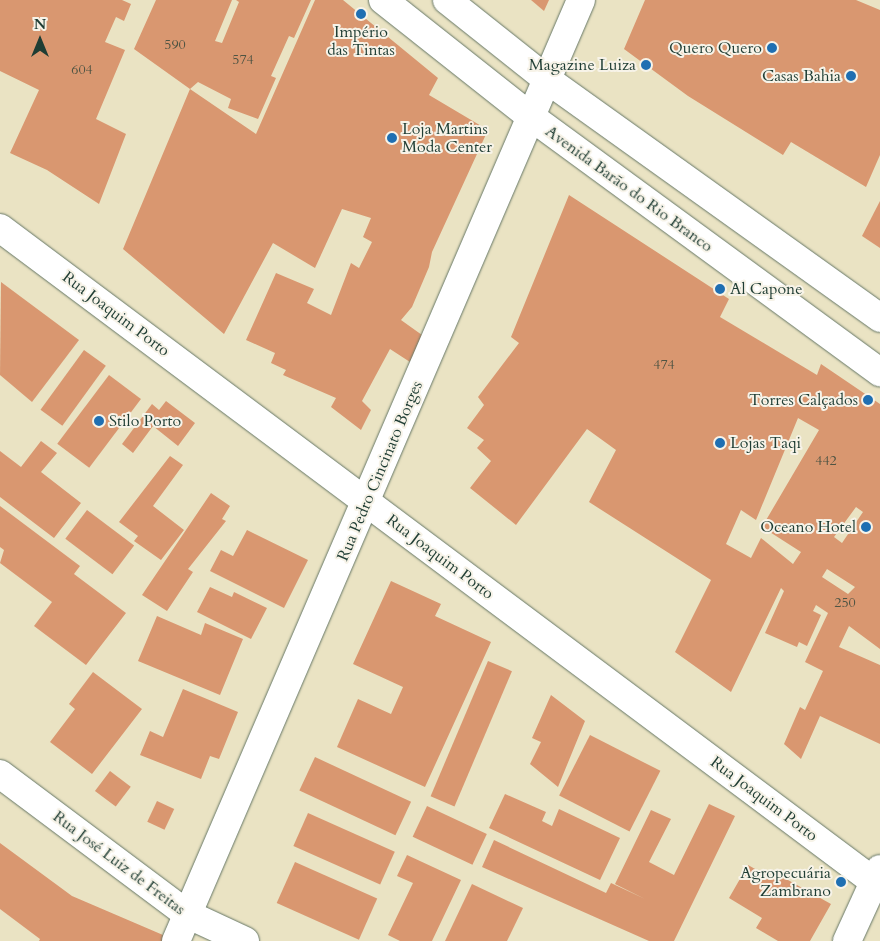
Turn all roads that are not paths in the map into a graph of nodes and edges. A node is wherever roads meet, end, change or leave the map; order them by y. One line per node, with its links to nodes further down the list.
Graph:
1 (383, 0): 5 (street, Avenida Barão do Rio Branco)
2 (447, 0): 4 (street)
3 (581, 0): 4 (street, Rua Pedro Cincinato Borges)
4 (545, 78): 5 (street, Rua Pedro Cincinato Borges); 7 (street)
5 (530, 116): 8 (street, Avenida Barão do Rio Branco); 9 (street, Rua Pedro Cincinato Borges)
6 (0, 228): 9 (street, Rua Joaquim Porto)
7 (880, 318)
8 (880, 372)
9 (367, 503): 11 (street, Rua Joaquim Porto); 12 (street, Rua Pedro Cincinato Borges)
10 (0, 774): 12 (street, Rua José Luiz de Freitas)
11 (878, 878): 15 (street)
12 (187, 914): 13 (street, Rua Pedro Cincinato Borges); 14 (street, Rua José Luiz de Freitas)
13 (176, 941)
14 (244, 941)
15 (847, 941)

